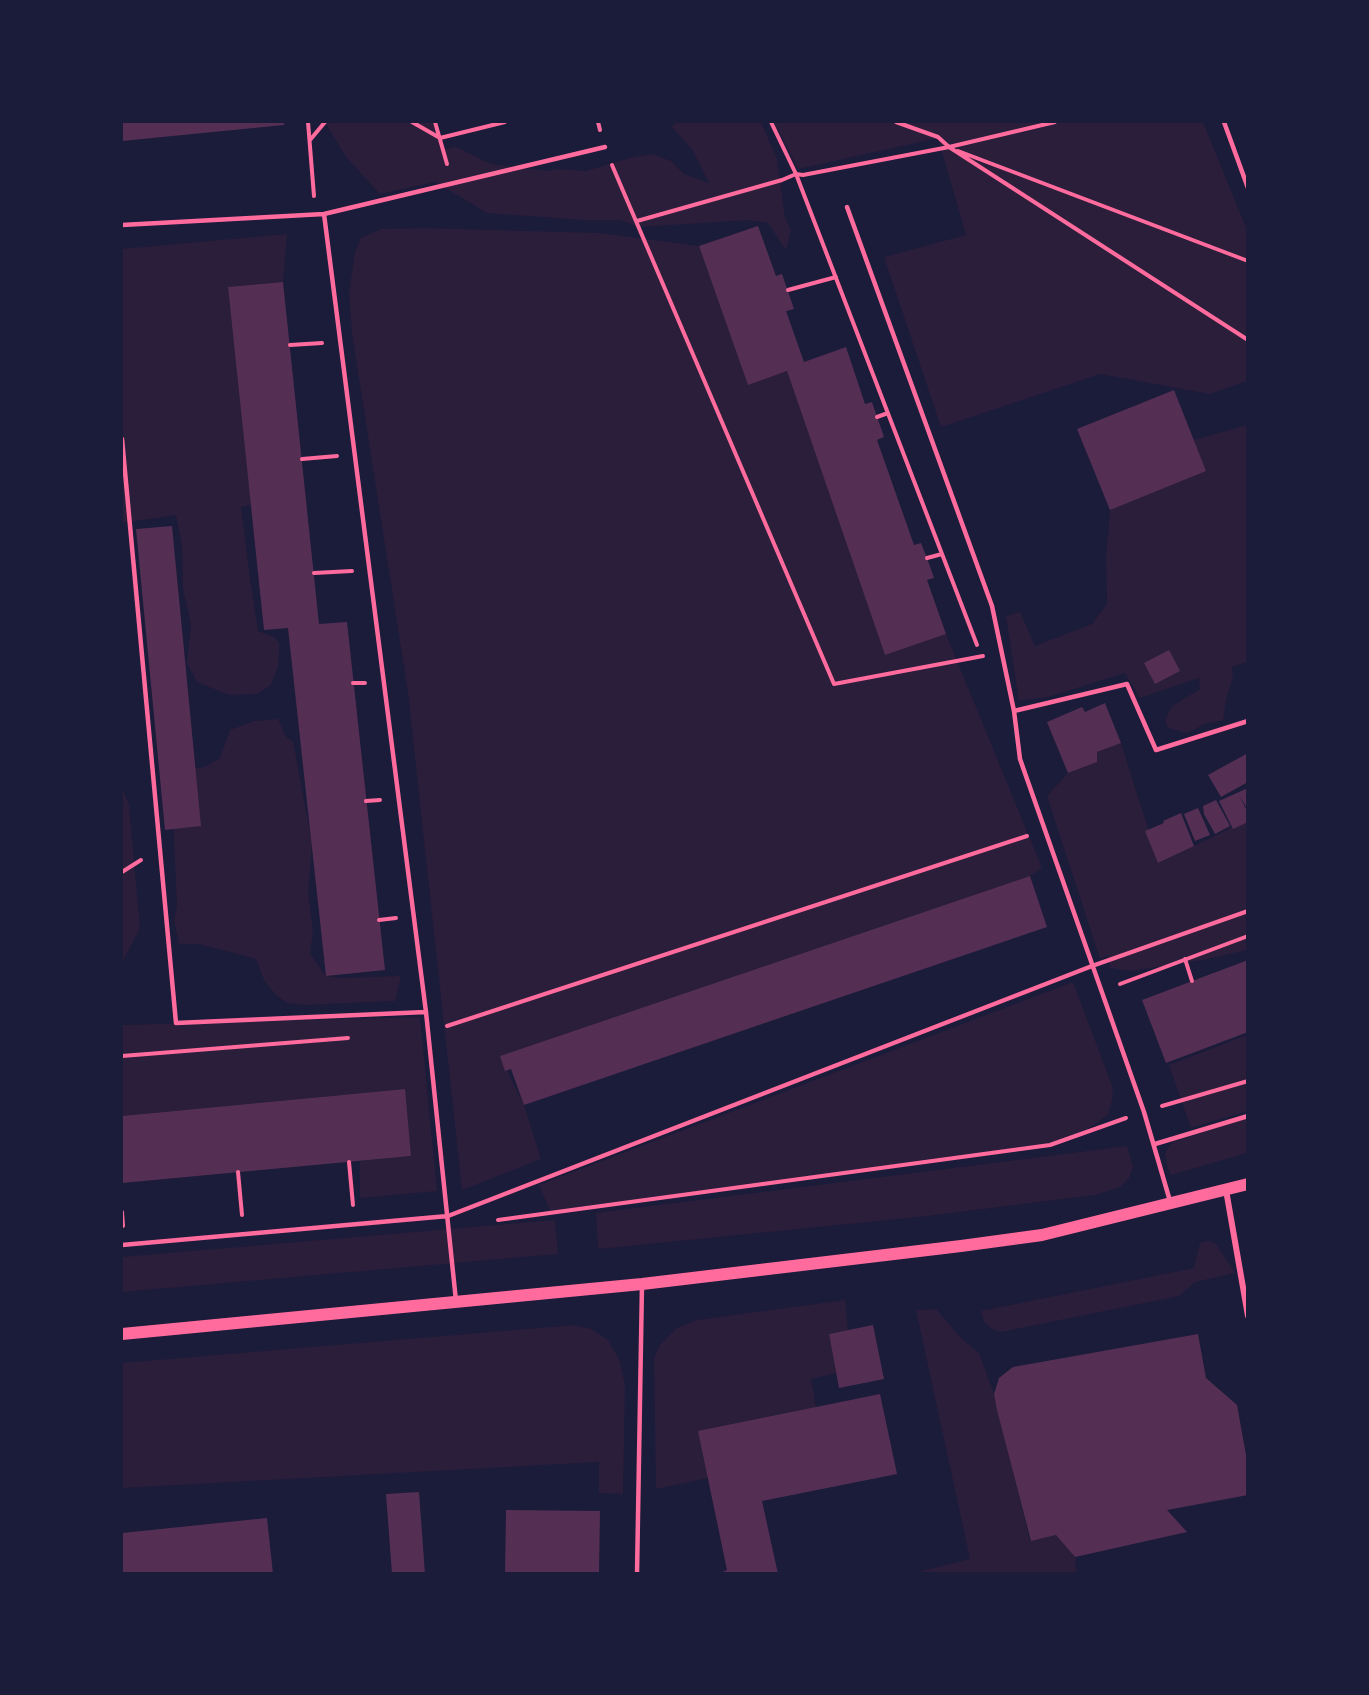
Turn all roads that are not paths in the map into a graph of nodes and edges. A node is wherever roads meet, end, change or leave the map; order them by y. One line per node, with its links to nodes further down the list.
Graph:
1 (1224, 122): 3 (lane)
2 (605, 147): 5 (lane)
3 (1248, 188)
4 (847, 207): 8 (lane)
5 (324, 214): 6 (lane); 12 (lane)
6 (122, 225)
7 (122, 439): 12 (lane)
8 (1014, 711): 9 (lane); 11 (lane)
9 (1248, 721)
10 (1248, 911): 11 (lane)
11 (1092, 966): 14 (lane); 18 (lane)
12 (426, 1012): 18 (lane)
13 (1248, 1116): 14 (lane)
14 (1155, 1144): 17 (lane)
15 (1248, 1184): 16 (main road)
16 (1226, 1189): 17 (main road); 22 (street)
17 (1171, 1203): 20 (main road)
18 (448, 1216): 19 (lane); 21 (lane)
19 (122, 1245)
20 (642, 1284): 21 (main road); 24 (lane)
21 (456, 1303): 23 (main road)
22 (1248, 1316)
23 (122, 1334)
24 (637, 1574)

